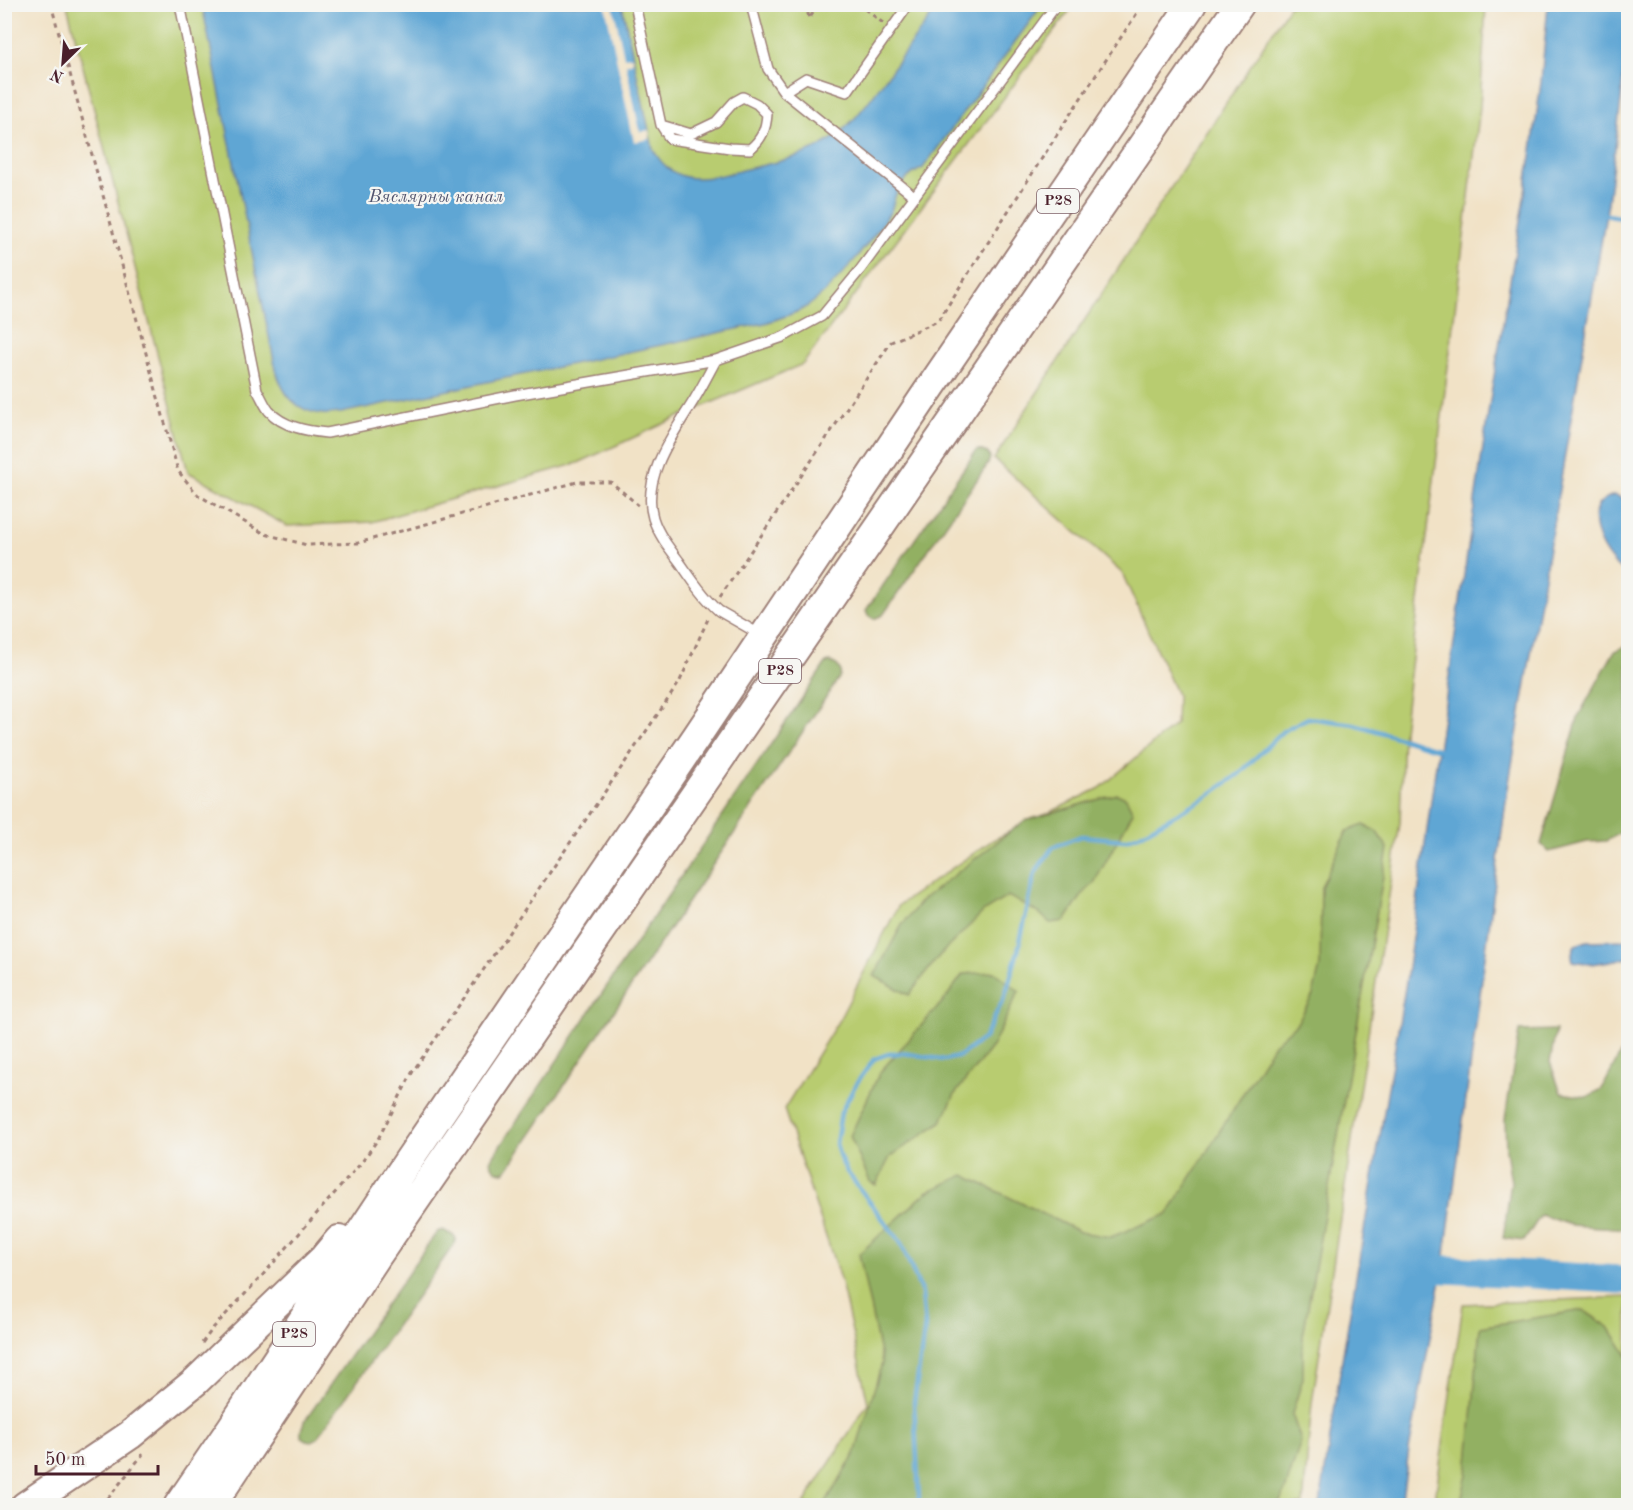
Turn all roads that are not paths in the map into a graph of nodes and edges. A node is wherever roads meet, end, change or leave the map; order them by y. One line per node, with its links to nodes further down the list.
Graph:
1 (180, 4): 11 (lane)
2 (635, 4): 9 (lane)
3 (751, 4): 8 (lane)
4 (909, 4): 8 (lane)
5 (1056, 4): 10 (lane)
6 (1191, 4): 12 (highway, Р28)
7 (1240, 4): 16 (highway, Р28)
8 (784, 92): 10 (lane)
9 (661, 125): 9 (lane)
10 (913, 194): 11 (lane)
11 (716, 360): 12 (lane)
12 (763, 636): 13 (highway, Р28)
13 (408, 1161): 14 (highway); 15 (highway, Р28)
14 (25, 1506)
15 (178, 1506)
16 (211, 1506)

